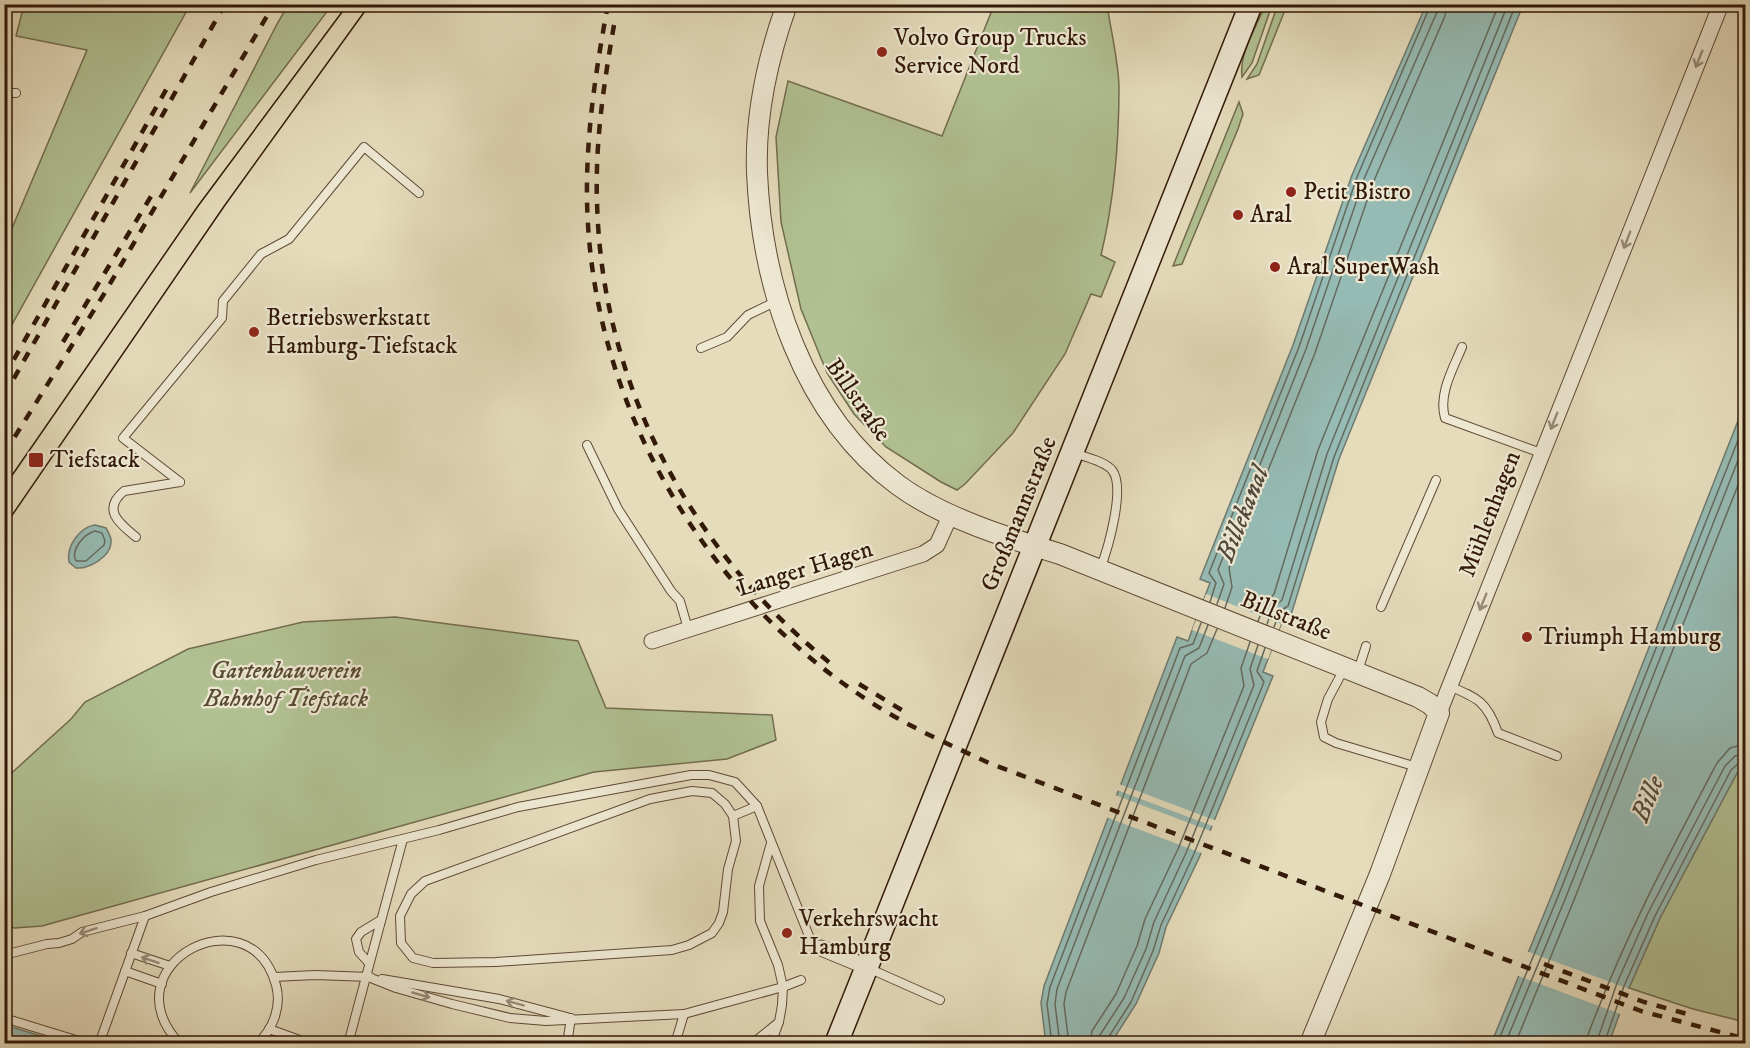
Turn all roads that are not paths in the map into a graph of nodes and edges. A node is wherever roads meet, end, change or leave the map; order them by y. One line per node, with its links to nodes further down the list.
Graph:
1 (787, 4): 7 (street, Billstraße)
2 (1251, 4): 11 (main road, Großmannstraße)
3 (1721, 4): 12 (street, Mühlenhagen, one-way to 12)
4 (4, 93): 5 (lane)
5 (16, 93)
6 (419, 193): 15 (lane)
7 (778, 300): 9 (lane); 14 (street, Billstraße)
8 (1462, 347): 12 (lane)
9 (701, 348)
10 (587, 445): 19 (lane)
11 (1072, 453): 16 (main road, Großmannstraße); 17 (lane)
12 (1541, 453): 23 (street, Mühlenhagen, one-way to 23)
13 (1436, 480): 18 (lane)
14 (951, 514): 16 (street, Billstraße); 19 (street, Langer Hagen)
15 (136, 537)
16 (1035, 546): 17 (street, Billstraße); 38 (main road, Großmannstraße)
17 (1100, 570): 22 (street, Billstraße)
18 (1381, 607)
19 (688, 629): 20 (street, Langer Hagen)
20 (652, 641)
21 (1366, 646): 22 (lane)
22 (1351, 670): 24 (street, Billstraße); 26 (lane)
23 (1449, 686): 24 (street, Mühlenhagen); 25 (lane)
24 (1439, 713): 26 (street, Mühlenhagen)
25 (1557, 756)
26 (1420, 768): 62 (street, Mühlenhagen)
27 (757, 806): 28 (lane); 29 (lane); 30 (lane)
28 (733, 816): 28 (lane)
29 (403, 839): 31 (lane); 32 (lane)
30 (771, 841): 33 (lane); 44 (lane)
31 (145, 916): 34 (lane); 35 (lane, one-way to 35)
32 (381, 920): 36 (lane); 36 (lane)
33 (821, 948): 38 (street)
34 (131, 953): 37 (lane, one-way to 34); 39 (lane)
35 (4, 955)
36 (369, 963): 40 (lane)
37 (170, 966): 41 (lane); 43 (lane)
38 (867, 967): 45 (lane); 61 (main road, Großmannstraße)
39 (125, 971): 43 (lane); 52 (lane)
40 (366, 976): 41 (lane); 48 (lane, one-way to 40); 48 (lane, one-way to 48); 56 (lane)
41 (274, 977): 50 (lane)
42 (801, 980): 44 (lane)
43 (162, 984): 53 (lane)
44 (783, 987): 46 (lane); 49 (lane)
45 (940, 1000)
46 (684, 1014): 48 (lane); 58 (lane)
47 (4, 1017): 51 (lane)
48 (571, 1018): 57 (lane)
49 (779, 1022): 59 (lane); 60 (lane)
50 (269, 1029): 54 (lane); 55 (lane)
51 (89, 1044)
52 (99, 1044)
53 (180, 1044)
54 (257, 1044)
55 (311, 1044)
56 (348, 1044)
57 (567, 1044)
58 (675, 1044)
59 (752, 1044)
60 (771, 1044)
61 (836, 1044)
62 (1310, 1044)

